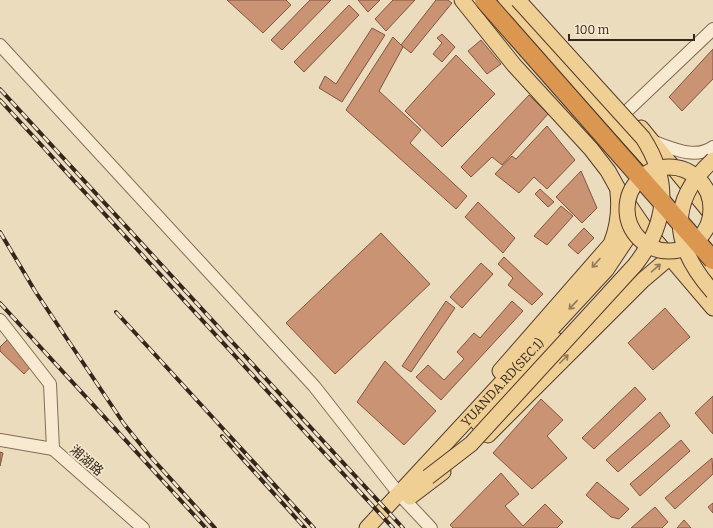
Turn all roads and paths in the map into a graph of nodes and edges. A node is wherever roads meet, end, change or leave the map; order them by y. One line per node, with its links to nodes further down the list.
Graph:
1 (462, 0): 7 (main road)
2 (484, 0): 25 (highway, bridge)
3 (496, 0): 21 (highway, bridge)
4 (506, 0): 15 (main road)
5 (518, 0): 33 (main road, bridge)
6 (528, 0): 10 (main road)
7 (481, 18): 17 (main road); 18 (main road)
8 (713, 28): 10 (street)
9 (0, 45): 34 (street)
10 (627, 112): 11 (main road)
11 (654, 142): 12 (street); 19 (main road)
12 (713, 147)
13 (713, 160): 27 (main road, bridge)
14 (713, 164): 16 (main road, bridge)
15 (657, 169): 16 (main road, bridge); 17 (main road, bridge)
16 (688, 172): 19 (main road, bridge)
17 (635, 184): 20 (main road, bridge)
18 (618, 189): 24 (main road); 31 (main road, one-way to 31)
19 (712, 208): 22 (main road, bridge)
20 (632, 231): 23 (main road, bridge); 31 (main road, YUANDA.RD(SEC.1), one-way to 31)
21 (713, 244)
22 (689, 246): 23 (main road, bridge); 26 (main road)
23 (654, 249): 33 (main road, YUANDA.RD(SEC.1), bridge)
24 (670, 257): 28 (main road); 34 (main road, one-way to 24)
25 (713, 260)
26 (713, 274)
27 (713, 292)
28 (713, 308)
29 (0, 320): 32 (street)
30 (0, 440): 32 (street, 湘湖路)
31 (447, 441): 34 (main road, YUANDA.RD(SEC.1))
32 (53, 449): 35 (street, 湘湖路)
33 (428, 477): 34 (main road, YUANDA.RD(SEC.1))
34 (405, 497): 36 (main road, YUANDA.RD(SEC.1)); 37 (main road, YUANDA.RD(SEC.1)); 38 (street)
35 (143, 528)
36 (367, 528)
37 (381, 528)
38 (431, 528)

